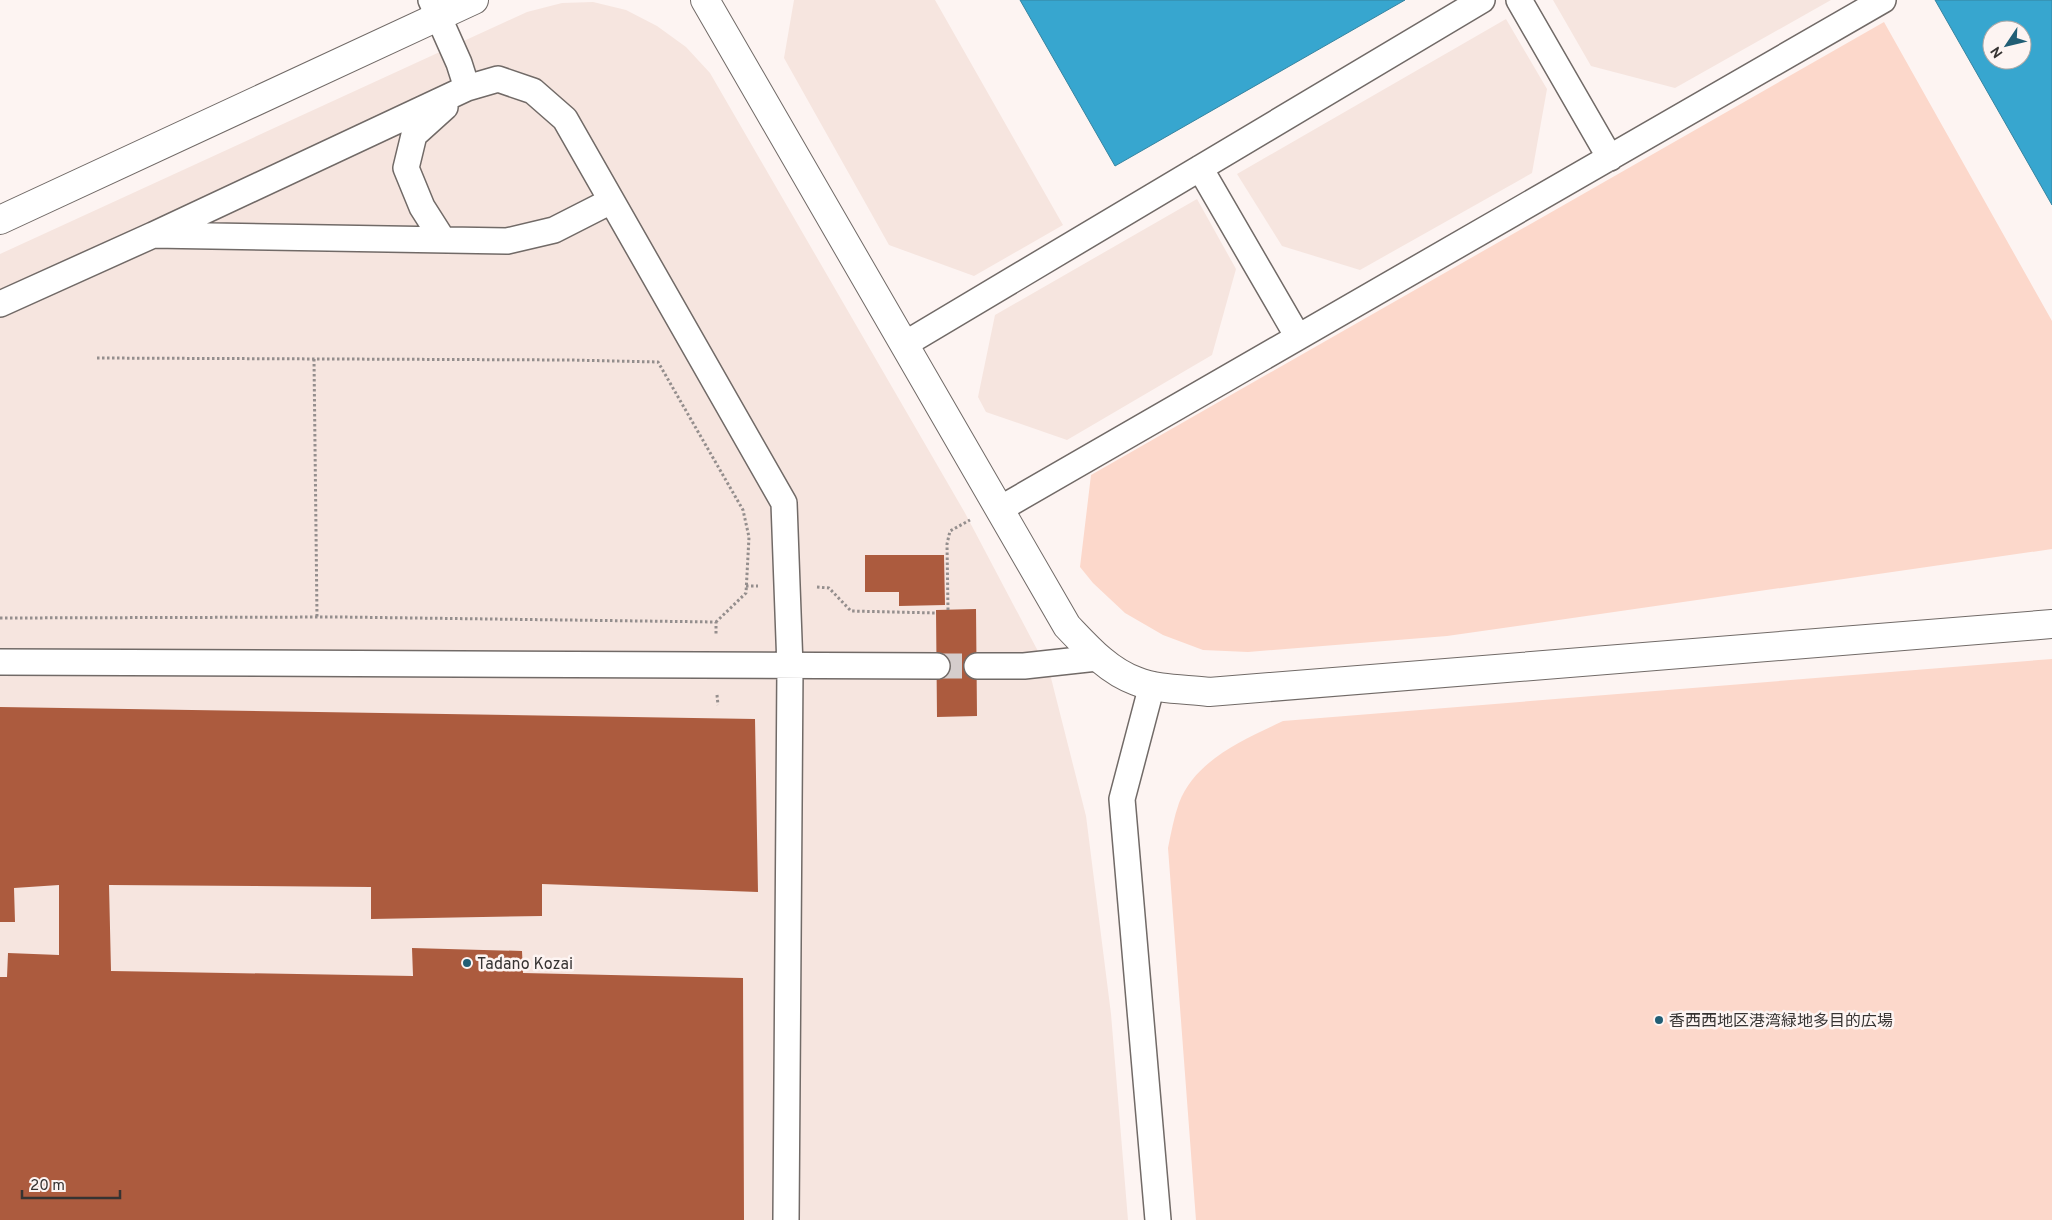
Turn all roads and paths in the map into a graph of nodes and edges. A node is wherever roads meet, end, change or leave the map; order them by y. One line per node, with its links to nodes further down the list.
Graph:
1 (474, 0): 6 (street)
2 (1482, 0): 9 (street)
3 (1520, 0): 8 (street)
4 (1883, 0): 8 (street)
5 (709, 1): 16 (street)
6 (434, 8): 7 (street); 11 (street)
7 (467, 88): 10 (street); 12 (street); 13 (street)
8 (1610, 158): 15 (street)
9 (1200, 168): 15 (street); 16 (street)
10 (611, 201): 13 (street); 22 (street)
11 (0, 220)
12 (152, 235): 13 (street); 14 (street)
13 (443, 240)
14 (0, 304)
15 (1298, 337): 19 (street)
16 (904, 344): 19 (street)
17 (97, 358): 18 (path)
18 (314, 359): 21 (path); 25 (path)
19 (1000, 509): 29 (street)
20 (974, 517): 23 (path)
21 (746, 586): 22 (path); 27 (path)
22 (787, 587): 24 (path); 32 (street)
23 (948, 610)
24 (936, 613)
25 (317, 617): 26 (path); 27 (path)
26 (0, 618)
27 (716, 622): 31 (path)
28 (2052, 624): 35 (street)
29 (1097, 658): 34 (street); 35 (street)
30 (0, 662): 31 (street)
31 (716, 666): 32 (street); 36 (path)
32 (790, 666): 33 (street); 37 (street)
33 (937, 666)
34 (977, 666)
35 (1152, 685): 38 (street)
36 (718, 705)
37 (786, 1220)
38 (1158, 1220)

